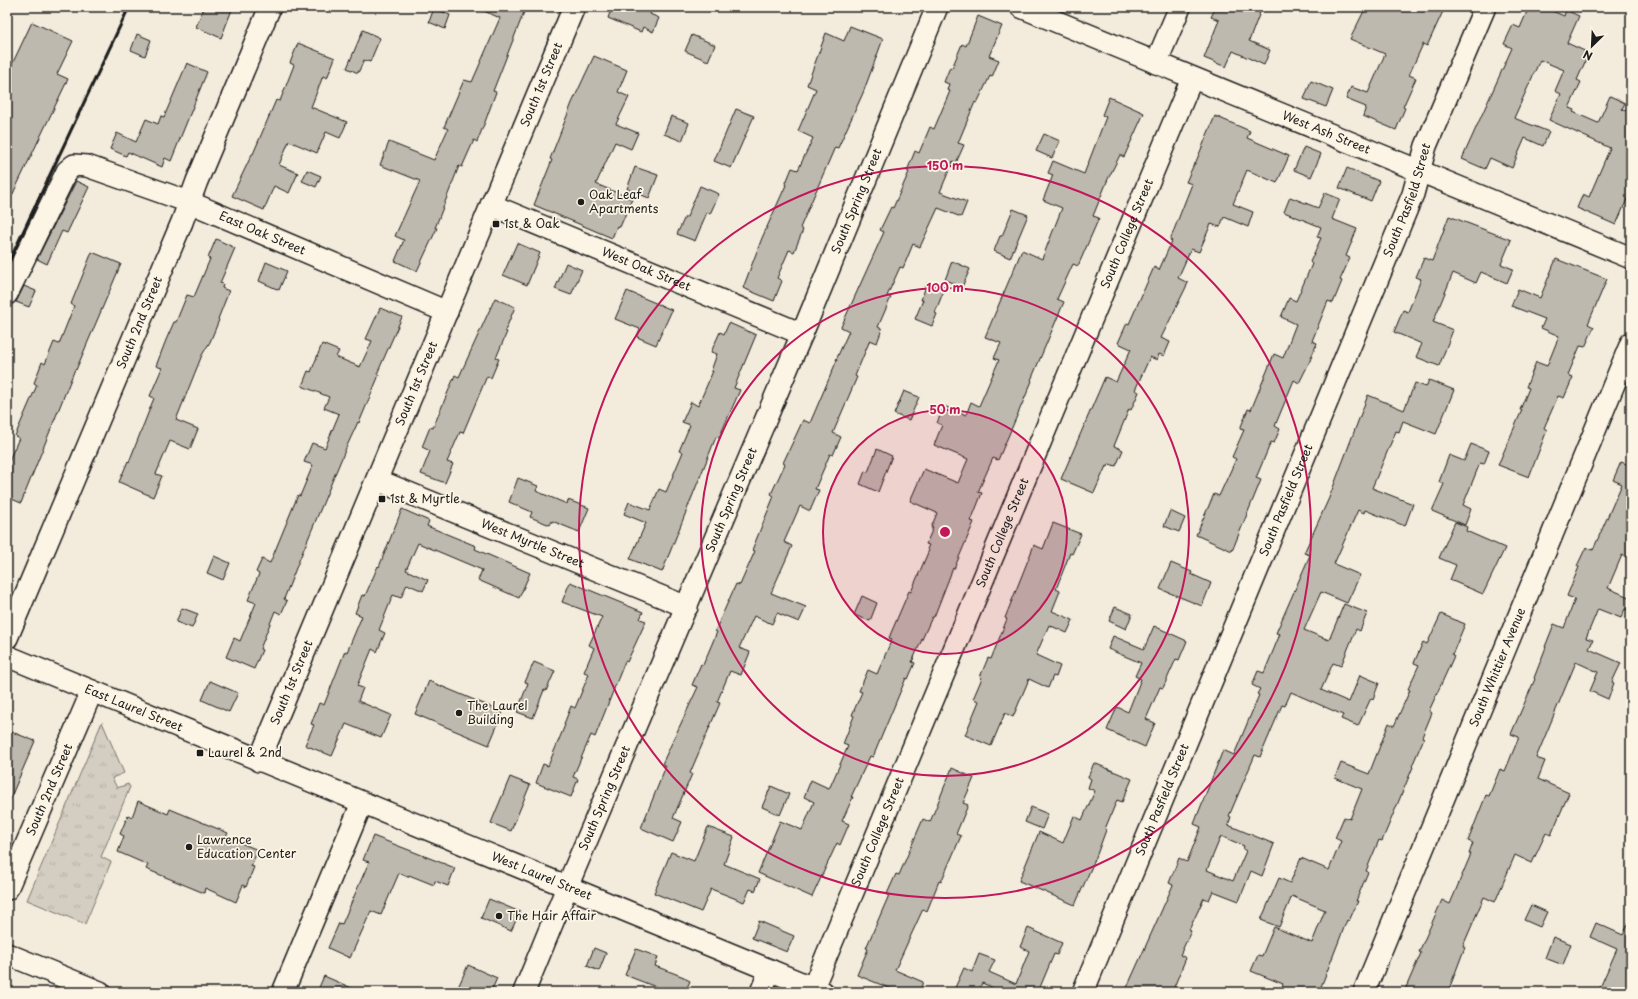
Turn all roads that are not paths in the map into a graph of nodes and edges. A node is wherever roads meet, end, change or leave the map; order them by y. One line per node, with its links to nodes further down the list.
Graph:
1 (270, 7): 10 (street, South 2nd Street)
2 (574, 7): 11 (street, South 1st Street)
3 (937, 7): 15 (street, South Spring Street)
4 (1021, 7): 7 (street, West Ash Street)
5 (1180, 7): 7 (street)
6 (1485, 7): 9 (street, South Pasfield Street)
7 (1156, 63): 8 (street, West Ash Street)
8 (1192, 78): 9 (street, West Ash Street); 28 (street, South College Street)
9 (1419, 170): 12 (street, West Ash Street); 33 (street, South Pasfield Street)
10 (189, 202): 13 (street, East Oak Street); 14 (street, East Oak Street); 19 (street, South 2nd Street)
11 (491, 205): 14 (street, South 1st Street); 15 (street, West Oak Street)
12 (1631, 258)
13 (7, 294)
14 (447, 312): 17 (street, South 1st Street)
15 (802, 334): 18 (street, South Spring Street)
16 (1631, 343): 34 (street, South Whittier Avenue)
17 (378, 480): 18 (street, West Myrtle Street); 22 (street, South 1st Street)
18 (687, 607): 24 (street, South Spring Street)
19 (7, 638)
20 (7, 656): 21 (street, East Laurel Street)
21 (92, 691): 22 (street, East Laurel Street); 25 (street, South 2nd Street)
22 (260, 761): 23 (street, West Laurel Street)
23 (362, 803): 24 (street, West Laurel Street); 30 (street)
24 (567, 886): 27 (street, West Laurel Street); 31 (street, South Spring Street)
25 (7, 889)
26 (7, 954): 29 (street)
27 (770, 970): 28 (street, West Laurel Street); 32 (street)
28 (818, 990)
29 (100, 992)
30 (283, 992)
31 (524, 992)
32 (761, 992)
33 (1083, 992)
34 (1364, 992)

